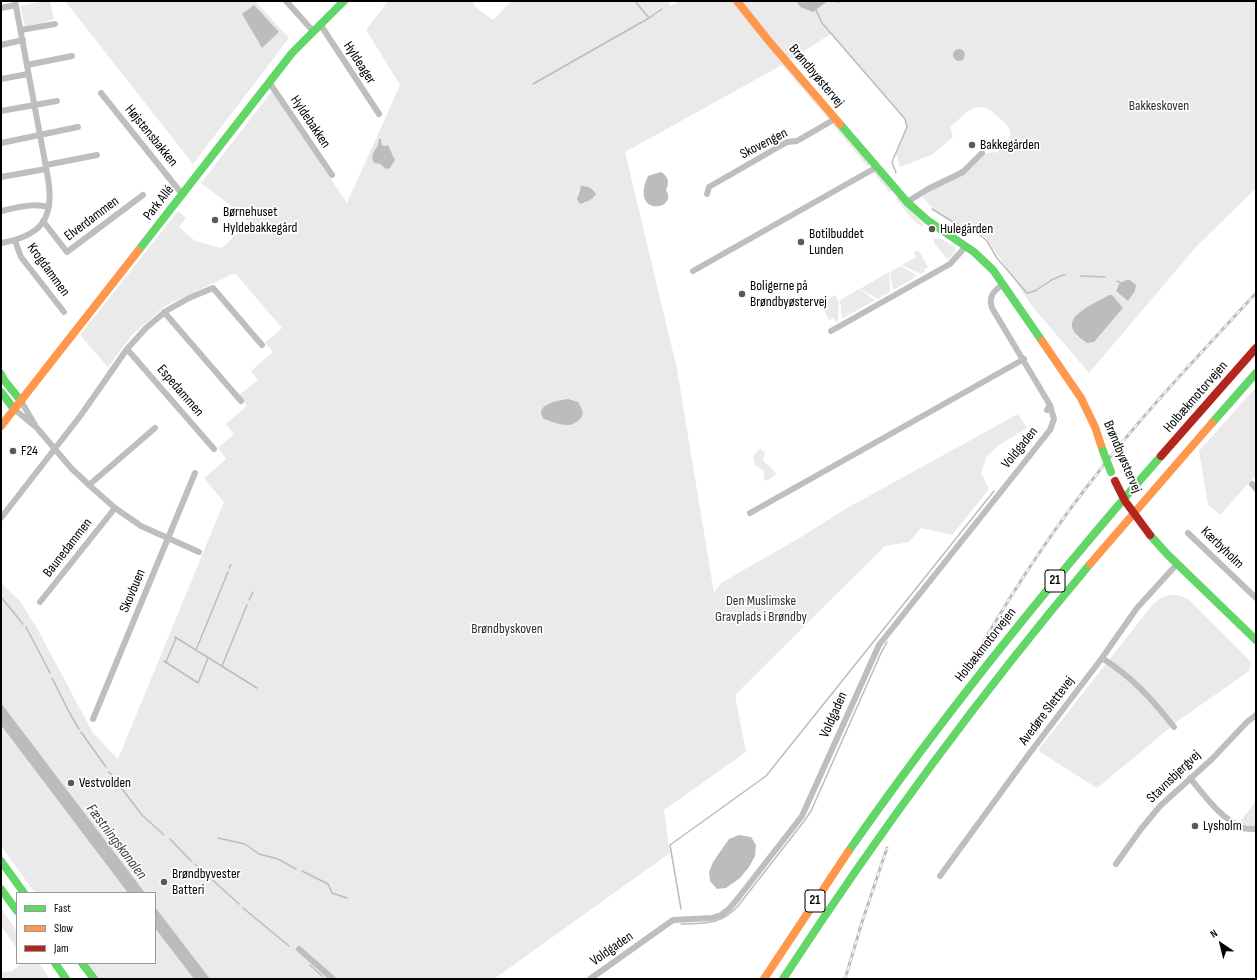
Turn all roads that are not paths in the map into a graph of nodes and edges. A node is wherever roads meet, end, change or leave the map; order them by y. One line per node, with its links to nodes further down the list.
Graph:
1 (286, 1): 9 (street)
2 (344, 1): 7 (main road, Park Allé)
3 (737, 1): 22 (main road, Brøndbyøstervej)
4 (16, 3): 5 (street); 8 (street)
5 (1, 8)
6 (55, 24): 8 (street)
7 (320, 24): 9 (main road, Park Allé); 21 (street, Hyldeager)
8 (21, 30): 10 (street)
9 (313, 31): 16 (main road, Park Allé)
10 (22, 40): 11 (street); 13 (street)
11 (1, 45)
12 (72, 56): 13 (street)
13 (27, 65): 14 (street)
14 (28, 74): 15 (street); 19 (street)
15 (1, 79)
16 (269, 82): 30 (street, Hyldebakken); 32 (main road, Park Allé)
17 (101, 93): 32 (street, Højstensbakken)
18 (57, 101): 19 (street)
19 (34, 105): 20 (street); 24 (street)
20 (1, 111)
21 (379, 114)
22 (836, 119): 29 (main road, Brøndbyøstervej); 33 (street, Skovengen)
23 (78, 127): 24 (street)
24 (40, 135): 25 (street); 28 (street)
25 (1, 143)
26 (982, 153): 35 (street)
27 (97, 155): 28 (street)
28 (46, 167): 31 (street); 36 (street)
29 (877, 167): 35 (main road, Brøndbyøstervej); 42 (street)
30 (332, 175)
31 (1, 177)
32 (182, 194): 54 (main road, Park Allé)
33 (707, 194)
34 (143, 196): 38 (street, Elverdammen)
35 (907, 202): 41 (main road, Brøndbyøstervej)
36 (49, 207): 37 (street); 38 (street)
37 (1, 211)
38 (44, 221): 39 (street)
39 (15, 241): 40 (street); 44 (street, Krogdammen)
40 (1, 244)
41 (966, 246): 43 (main road, Brøndbyøstervej); 46 (street)
42 (693, 271)
43 (1003, 284): 50 (street); 70 (main road, Brøndbyøstervej, bridge)
44 (64, 312)
45 (164, 312): 47 (street); 49 (street); 55 (street)
46 (831, 331)
47 (262, 345)
48 (1256, 348): 97 (main road, Holbækmotorvejen / 21)
49 (127, 349): 60 (street); 61 (street, Espedammen)
50 (1024, 359): 65 (street); 96 (street, Voldgaden)
51 (1256, 373): 98 (main road, Holbækmotorvejen / 21)
52 (1, 374): 54 (main road)
53 (1, 392): 56 (main road)
54 (20, 400): 56 (main road, Park Allé); 58 (street)
55 (241, 401)
56 (14, 409): 57 (main road, Park Allé); 58 (street)
57 (1, 426)
58 (37, 428): 60 (street)
59 (155, 428): 63 (street)
60 (54, 448): 63 (street); 66 (street)
61 (214, 449)
62 (195, 473): 68 (street, Skovbuen)
63 (88, 485): 64 (street)
64 (115, 508): 68 (street); 72 (street, Baunedammen)
65 (750, 513)
66 (1, 518)
67 (1188, 533): 71 (street, Kærbyholm)
68 (168, 539): 69 (street); 76 (street, Skovbuen)
69 (199, 552)
70 (1177, 564): 73 (main road, Brøndbyøstervej); 74 (street, Avedøre Slettevej)
71 (1256, 598)
72 (40, 602)
73 (1256, 640)
74 (1102, 658): 77 (street); 82 (street, Avedøre Slettevej)
75 (1256, 715): 78 (street, Stavnsbjergvej)
76 (93, 719)
77 (1174, 727)
78 (1190, 778): 79 (street); 81 (street, Stavnsbjergvej)
79 (1256, 829)
80 (1, 861): 83 (main road)
81 (1116, 864)
82 (940, 876)
83 (18, 885): 85 (main road); 86 (main road)
84 (1, 889): 87 (main road)
85 (23, 892)
86 (27, 892)
87 (16, 910)
88 (299, 948): 95 (street)
89 (56, 964): 92 (main road)
90 (75, 964): 93 (main road)
91 (83, 964): 94 (main road)
92 (66, 979)
93 (86, 979)
94 (94, 979)
95 (333, 979)
96 (590, 979)
97 (764, 979)
98 (783, 979)

